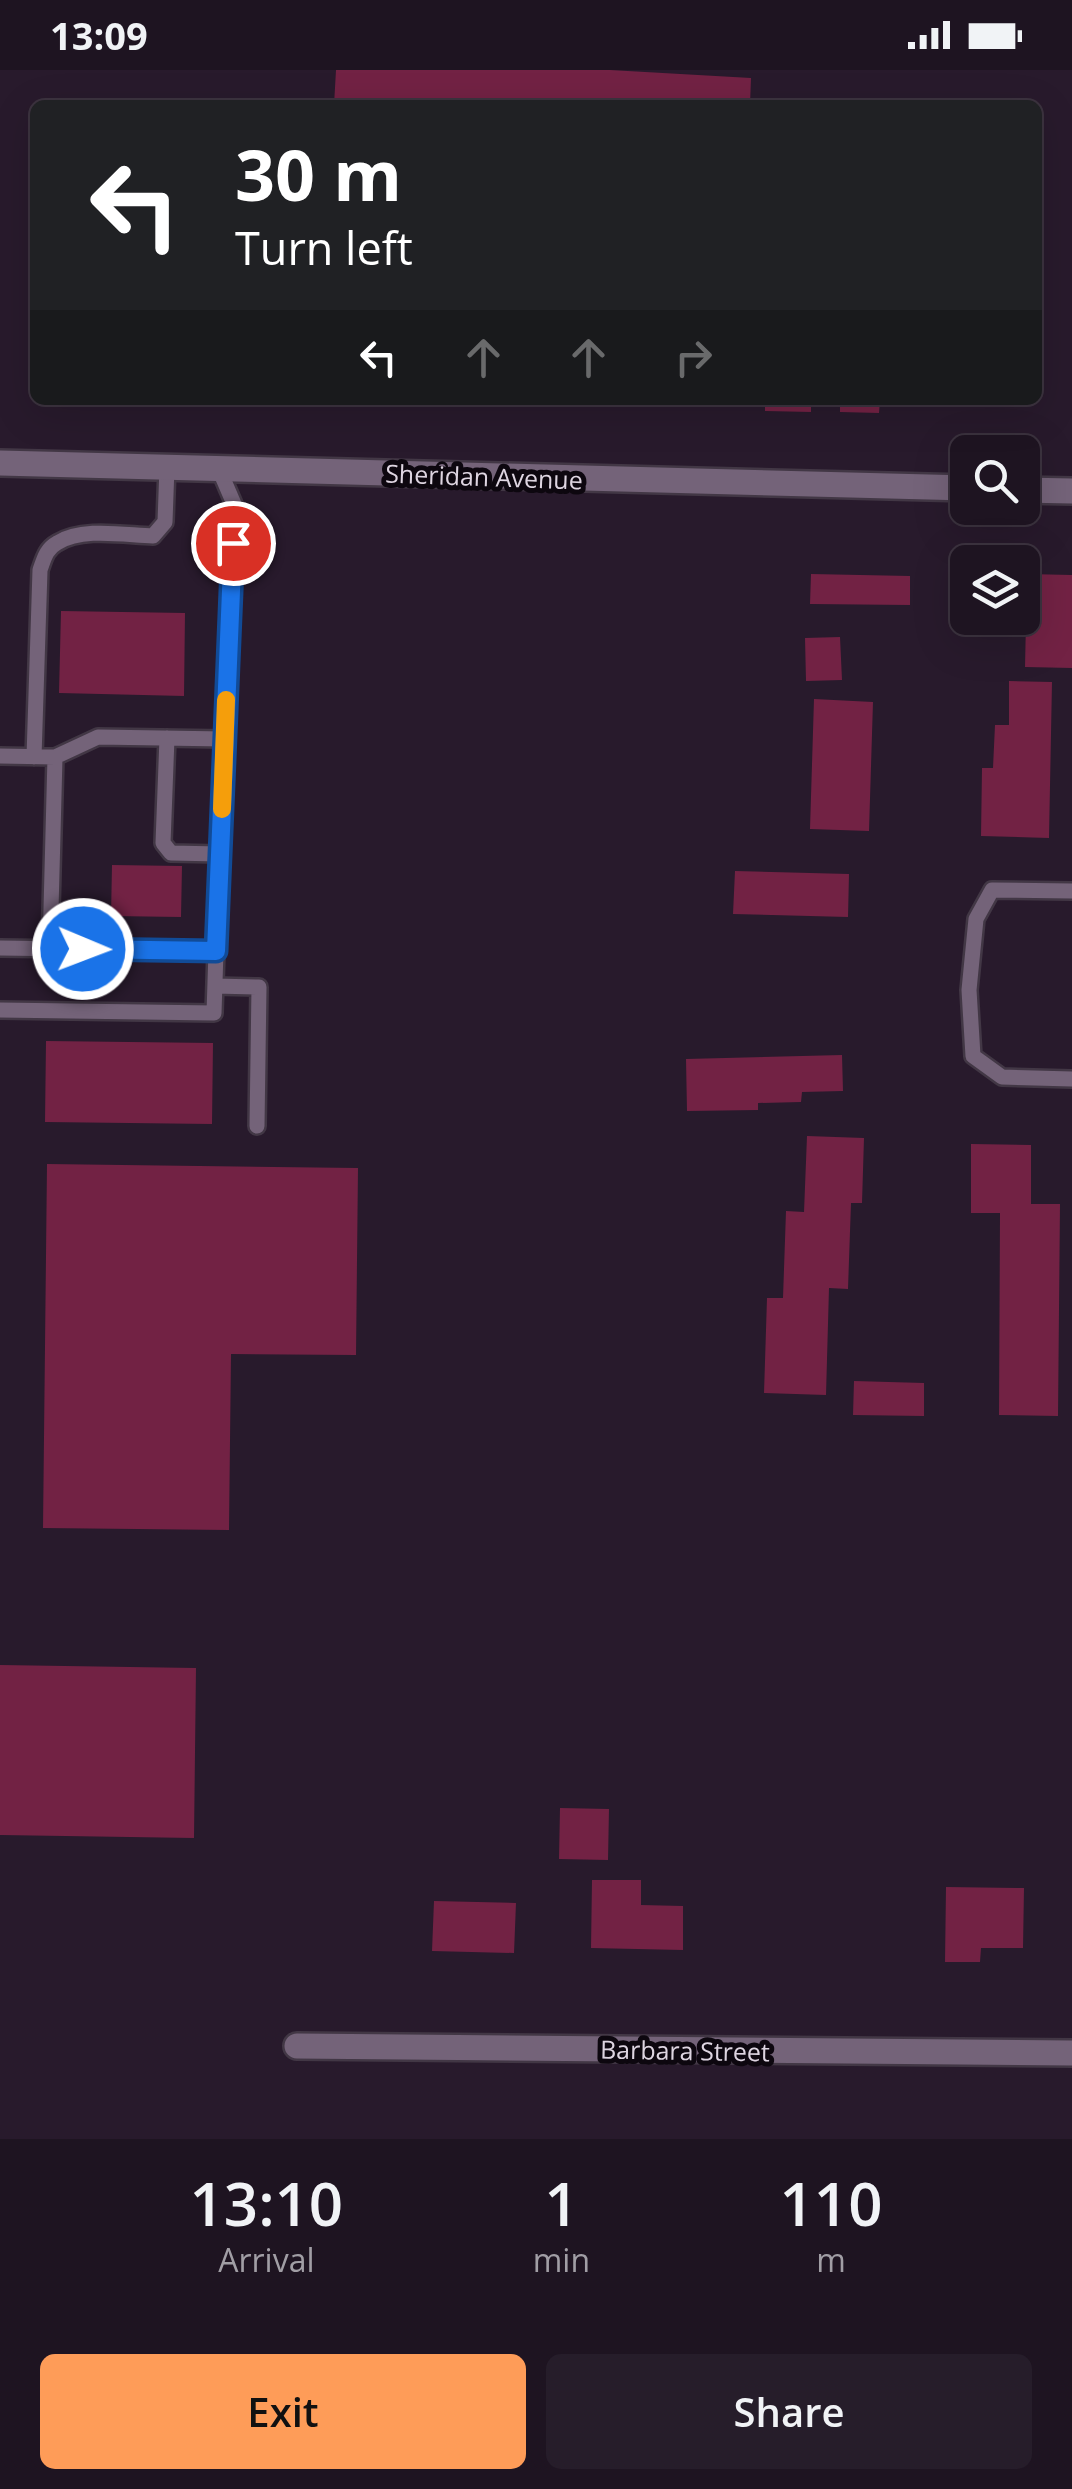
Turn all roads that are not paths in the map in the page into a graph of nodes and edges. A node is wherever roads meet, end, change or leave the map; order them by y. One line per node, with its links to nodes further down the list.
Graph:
1 (0, 463): 2 (street, Sheridan Avenue)
2 (168, 467): 3 (street, Sheridan Avenue); 10 (lane)
3 (220, 468): 4 (street, Sheridan Avenue); 8 (lane)
4 (950, 488)
5 (1040, 490): 6 (street)
6 (1072, 491)
7 (167, 738): 8 (lane); 11 (lane); 12 (lane)
8 (225, 739): 12 (lane)
9 (0, 756): 10 (lane)
10 (34, 756): 11 (lane)
11 (56, 757): 15 (lane)
12 (220, 854): 16 (lane)
13 (1072, 891): 19 (lane)
14 (0, 948): 15 (lane)
15 (50, 948): 16 (lane)
16 (216, 951): 17 (lane)
17 (215, 986): 18 (lane); 20 (lane)
18 (0, 1010)
19 (1072, 1079)
20 (257, 1126)
21 (297, 2046): 22 (street, Barbara Street)
22 (1072, 2053)

